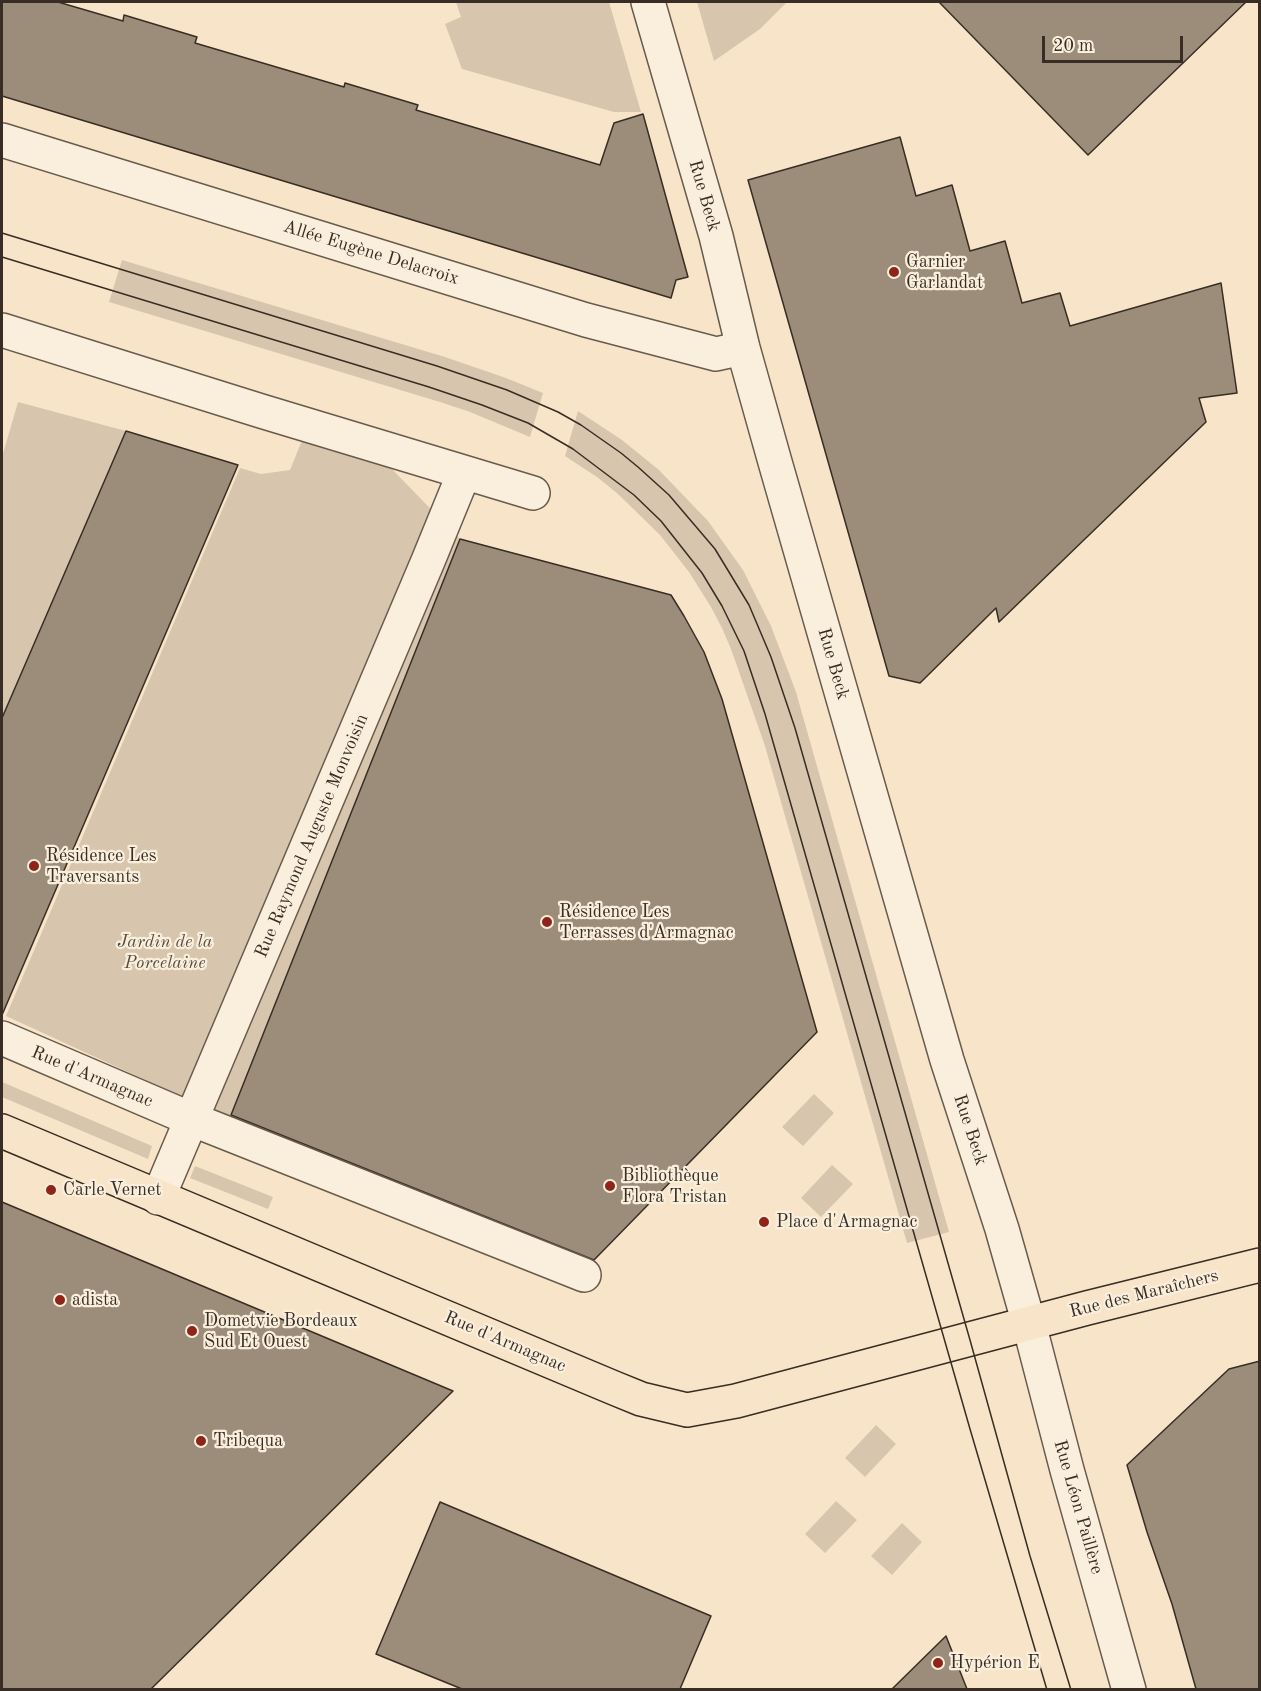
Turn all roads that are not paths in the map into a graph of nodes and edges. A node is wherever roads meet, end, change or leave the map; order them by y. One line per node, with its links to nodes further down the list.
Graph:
1 (648, 2): 4 (street, Rue Beck)
2 (2, 140): 4 (street, Allée Eugène Delacroix)
3 (2, 330): 5 (street)
4 (743, 348): 13 (street, Rue Beck)
5 (464, 473): 6 (street); 8 (street, Rue Raymond Auguste Monvoisin)
6 (533, 493)
7 (2, 1038): 8 (street, Rue d'Armagnac)
8 (191, 1119): 10 (street, Rue Raymond Auguste Monvoisin); 12 (street, Rue d'Armagnac)
9 (2, 1131): 10 (main road, Rue d'Armagnac)
10 (158, 1198): 13 (main road, Rue d'Armagnac)
11 (1260, 1265): 13 (main road, Rue des Maraîchers)
12 (584, 1275)
13 (1029, 1324): 14 (street, Rue Léon Paillère)
14 (1129, 1689)

